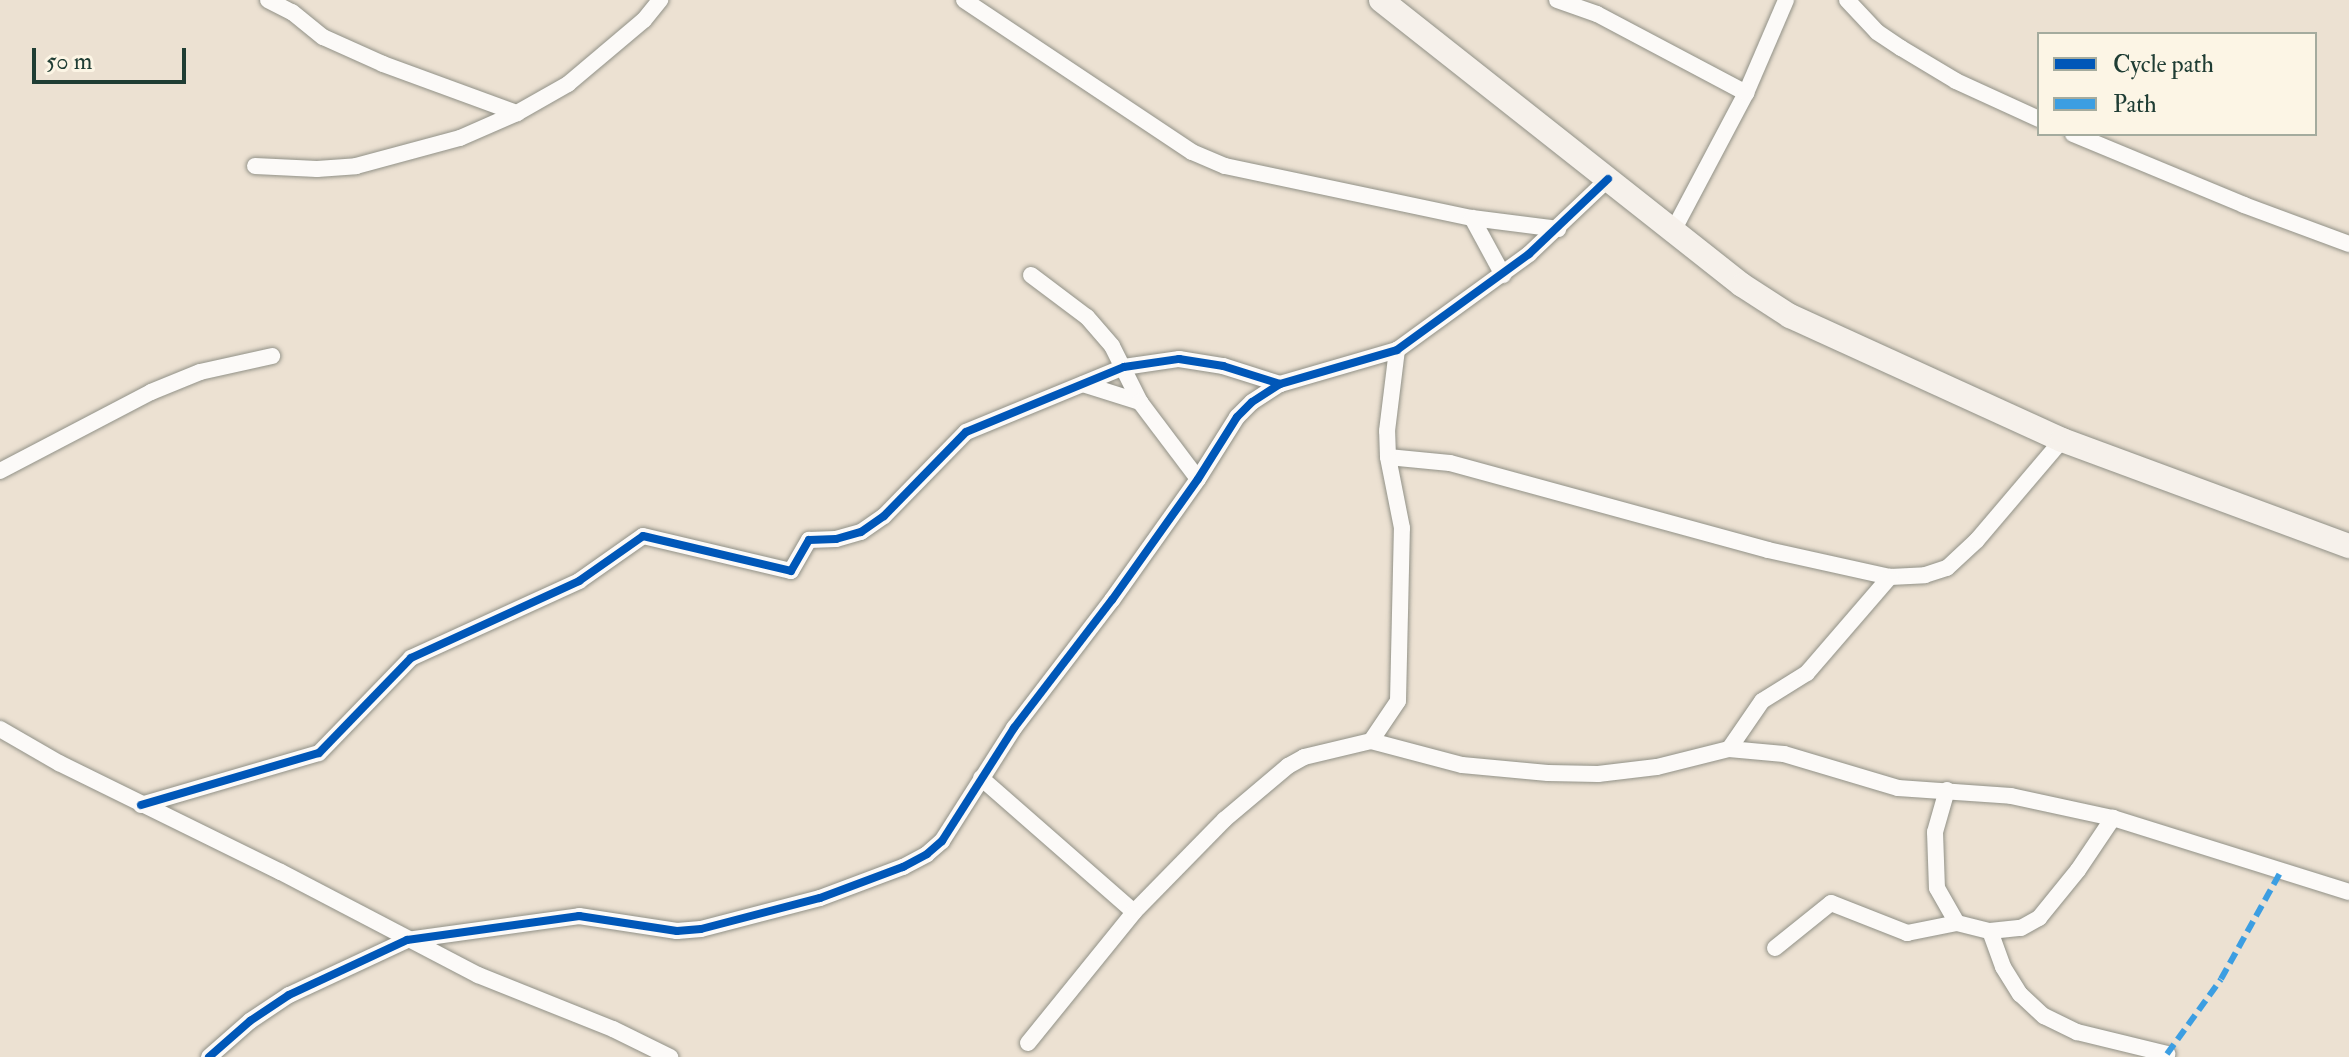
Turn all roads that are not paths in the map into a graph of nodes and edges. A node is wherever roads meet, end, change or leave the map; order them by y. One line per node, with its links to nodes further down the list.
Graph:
1 (268, 0): 9 (street)
2 (660, 0): 9 (street)
3 (964, 0): 14 (street)
4 (1381, 0): 13 (street)
5 (1557, 0): 8 (street)
6 (1786, 0): 8 (street)
7 (1847, 0): 10 (street)
8 (1746, 93): 16 (street)
9 (517, 113): 12 (street)
10 (2037, 118)
11 (2078, 136): 17 (street)
12 (255, 166)
13 (1608, 179): 15 (street); 16 (street)
14 (1472, 218): 15 (street); 19 (street)
15 (1558, 229): 19 (street)
16 (1673, 231): 26 (street)
17 (2349, 244)
18 (1031, 275): 22 (street)
19 (1503, 275): 20 (street)
20 (1397, 350): 24 (street); 27 (street)
21 (272, 356): 28 (street)
22 (1124, 367): 23 (street); 24 (street); 25 (street)
23 (1083, 384): 25 (street); 37 (street)
24 (1280, 384): 29 (street)
25 (1140, 402): 29 (street)
26 (2062, 440): 30 (street); 31 (street)
27 (1388, 457): 31 (street); 33 (street)
28 (0, 471)
29 (1198, 479): 35 (street)
30 (2349, 546)
31 (1890, 577): 34 (street)
32 (0, 729): 37 (street)
33 (1371, 741): 34 (street); 40 (street)
34 (1729, 749): 36 (street)
35 (981, 778): 40 (street); 43 (street)
36 (1947, 790): 38 (street); 41 (street)
37 (141, 805): 43 (street)
38 (2113, 818): 39 (street); 42 (street)
39 (2349, 892)
40 (1134, 912): 45 (street)
41 (1957, 923): 42 (street); 44 (street)
42 (1990, 931): 48 (street)
43 (407, 940): 46 (street); 47 (street)
44 (1775, 948)
45 (1028, 1043)
46 (209, 1057)
47 (670, 1057)
48 (2166, 1057)

